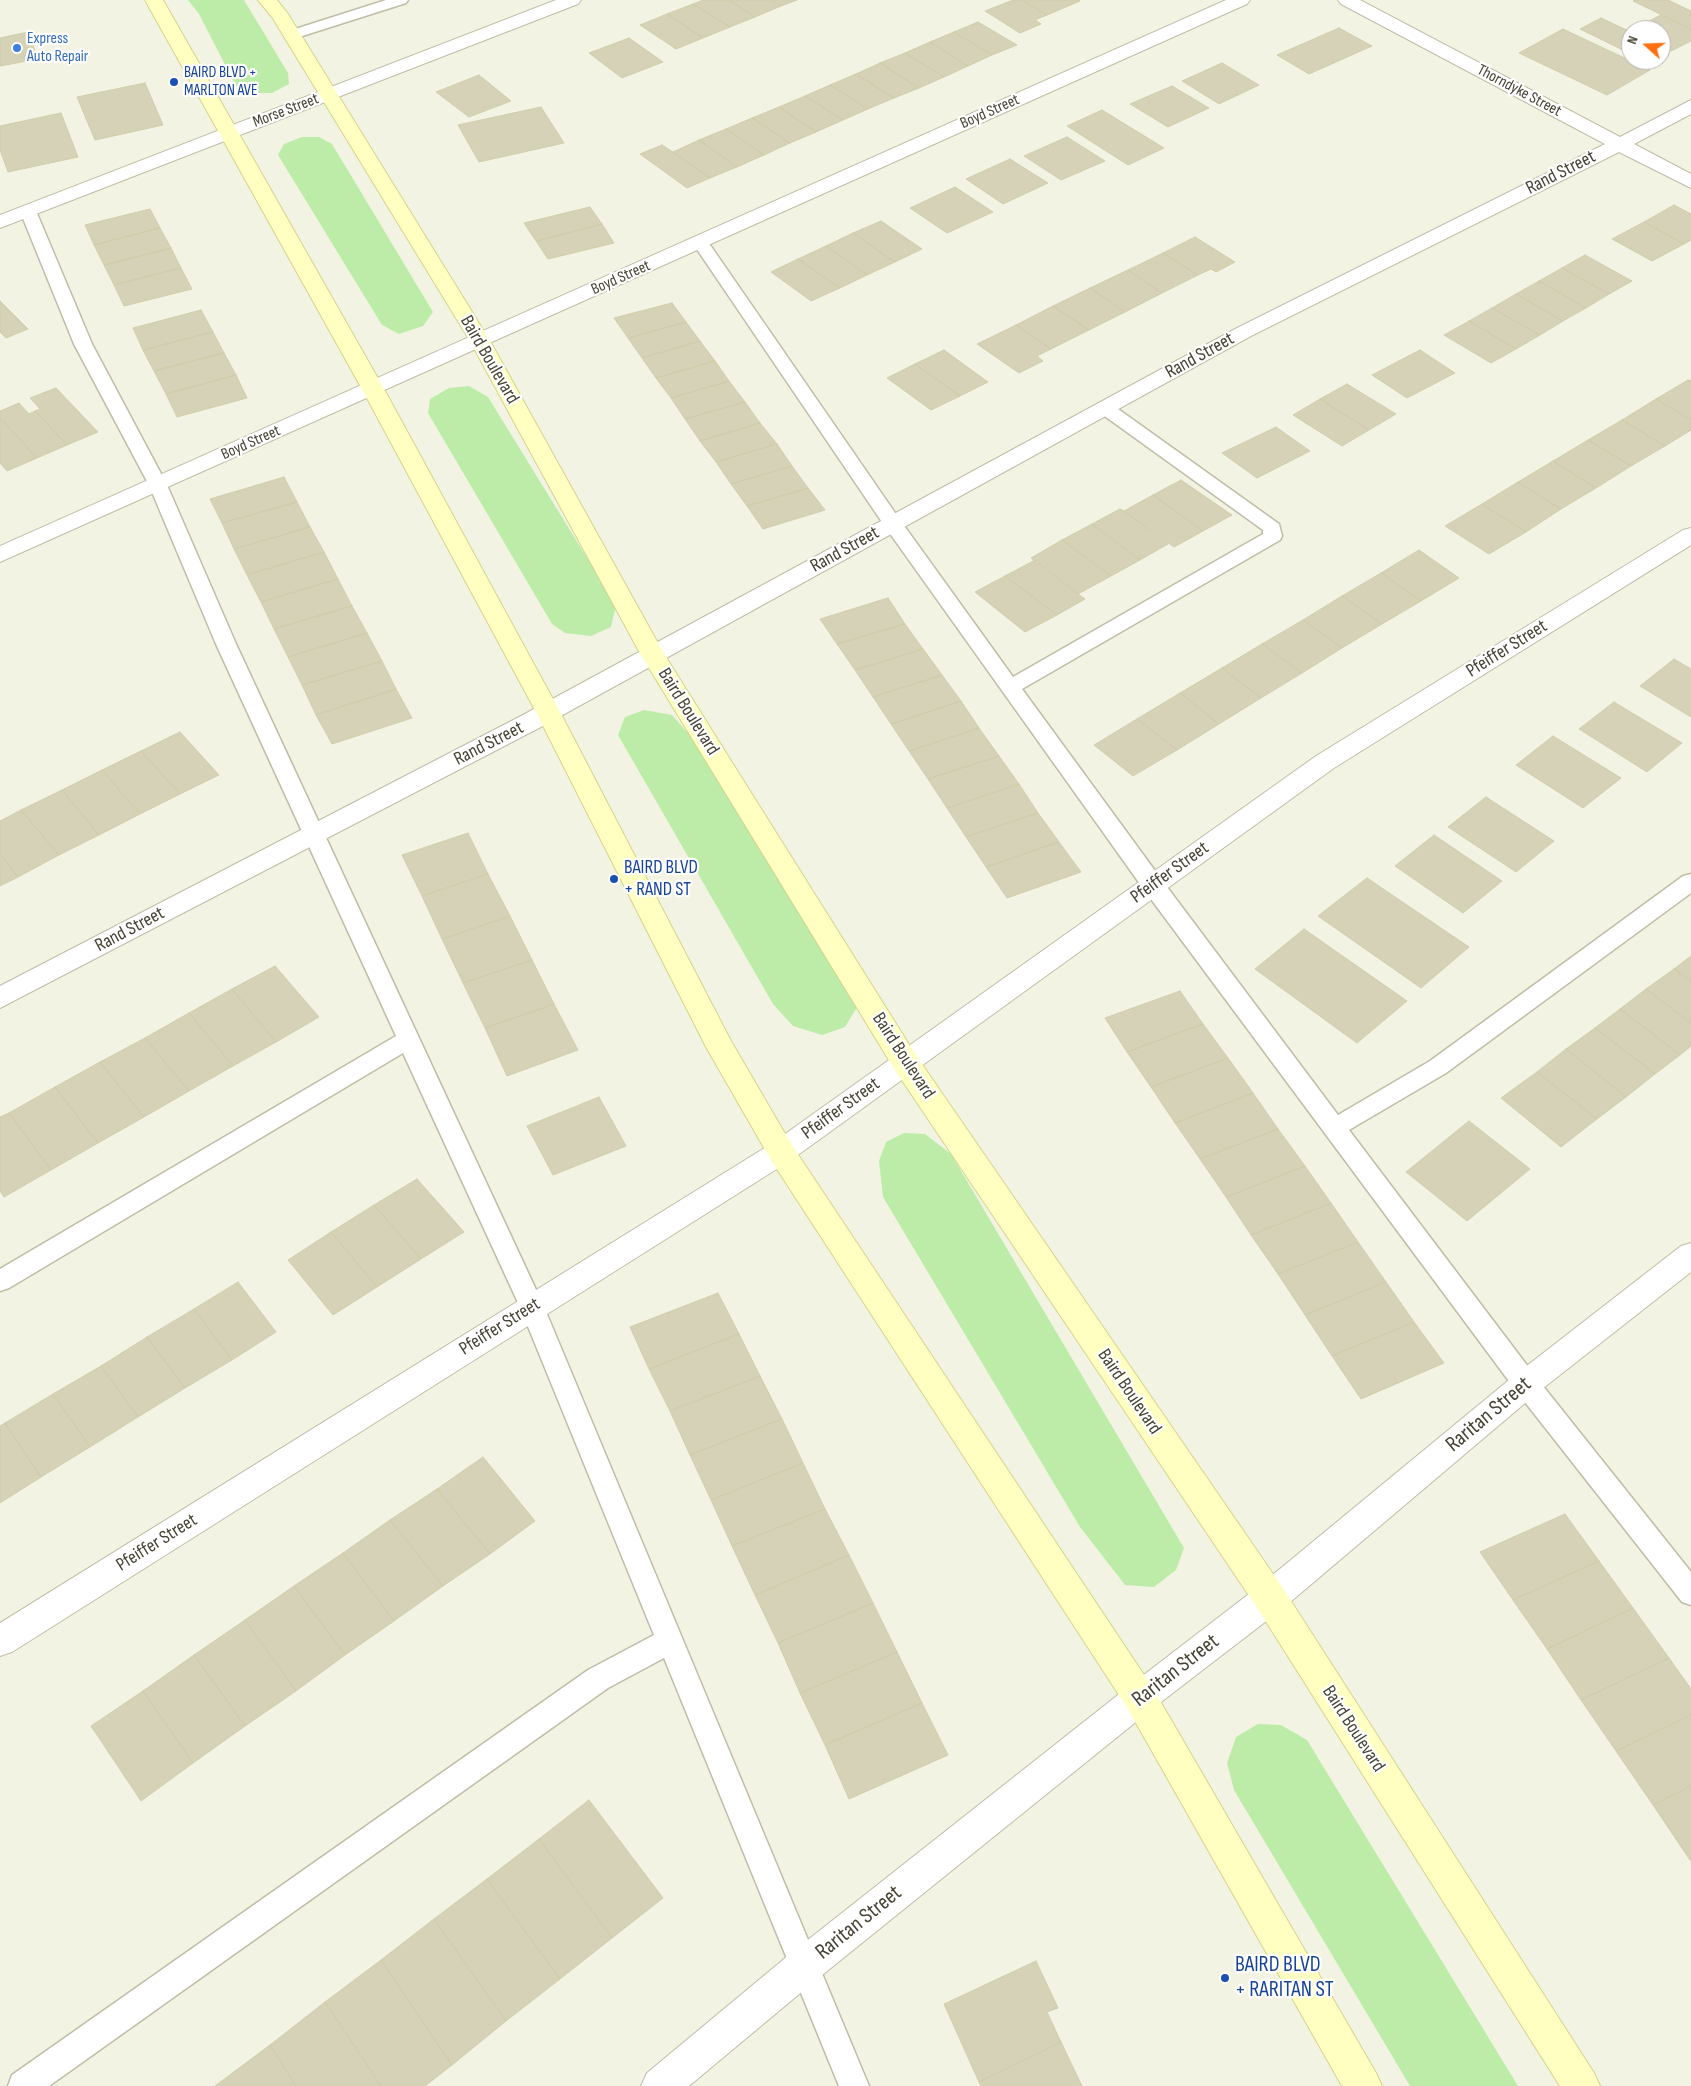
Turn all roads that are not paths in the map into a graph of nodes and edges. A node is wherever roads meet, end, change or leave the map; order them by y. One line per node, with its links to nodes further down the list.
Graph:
1 (154, 0): 10 (main road)
2 (267, 0): 7 (main road, Baird Boulevard)
3 (401, 0): 7 (lane)
4 (572, 0): 8 (street, Morse Street)
5 (1241, 0): 15 (street, Boyd Street)
6 (1347, 0): 11 (street, Thorndyke Street)
7 (291, 35): 8 (main road, Baird Boulevard)
8 (328, 94): 10 (street, Morse Street); 16 (main road, Baird Boulevard)
9 (1691, 106): 11 (street, Rand Street)
10 (230, 133): 13 (street, Morse Street); 17 (main road)
11 (1620, 144): 12 (street, Thorndyke Street); 18 (street, Rand Street)
12 (1691, 182)
13 (28, 211): 14 (street, Morse Street); 19 (lane)
14 (0, 222)
15 (700, 242): 16 (street, Boyd Street); 20 (lane)
16 (480, 341): 17 (street, Boyd Street); 23 (main road, Baird Boulevard)
17 (373, 389): 19 (street, Boyd Street); 25 (main road)
18 (1105, 408): 20 (street, Rand Street); 24 (lane)
19 (158, 485): 22 (street, Boyd Street); 26 (lane)
20 (893, 524): 23 (street, Rand Street); 24 (lane)
21 (1691, 535): 28 (street, Pfeiffer Street)
22 (0, 555)
23 (653, 655): 25 (street, Rand Street); 31 (main road, Baird Boulevard)
24 (1011, 687): 28 (lane)
25 (548, 712): 26 (street, Rand Street); 33 (main road)
26 (314, 834): 29 (street, Rand Street); 30 (lane)
27 (1691, 882): 32 (lane)
28 (1153, 885): 31 (street, Pfeiffer Street); 32 (lane)
29 (0, 998)
30 (407, 1040): 35 (lane); 36 (lane)
31 (905, 1062): 33 (street, Pfeiffer Street); 39 (main road, Baird Boulevard)
32 (1334, 1128): 37 (lane)
33 (781, 1152): 36 (street, Pfeiffer Street); 42 (main road)
34 (1691, 1255): 37 (street, Raritan Street)
35 (0, 1281)
36 (532, 1307): 40 (lane); 41 (street, Pfeiffer Street)
37 (1526, 1384): 38 (lane); 39 (street, Raritan Street)
38 (1691, 1593)
39 (1270, 1598): 42 (street, Raritan Street); 48 (main road, Baird Boulevard)
40 (669, 1640): 43 (lane); 44 (lane)
41 (0, 1641)
42 (1140, 1698): 43 (street, Raritan Street); 47 (main road)
43 (803, 1967): 45 (street, Raritan Street); 46 (lane)
44 (24, 2086)
45 (660, 2086)
46 (854, 2086)
47 (1363, 2086)
48 (1581, 2086)

